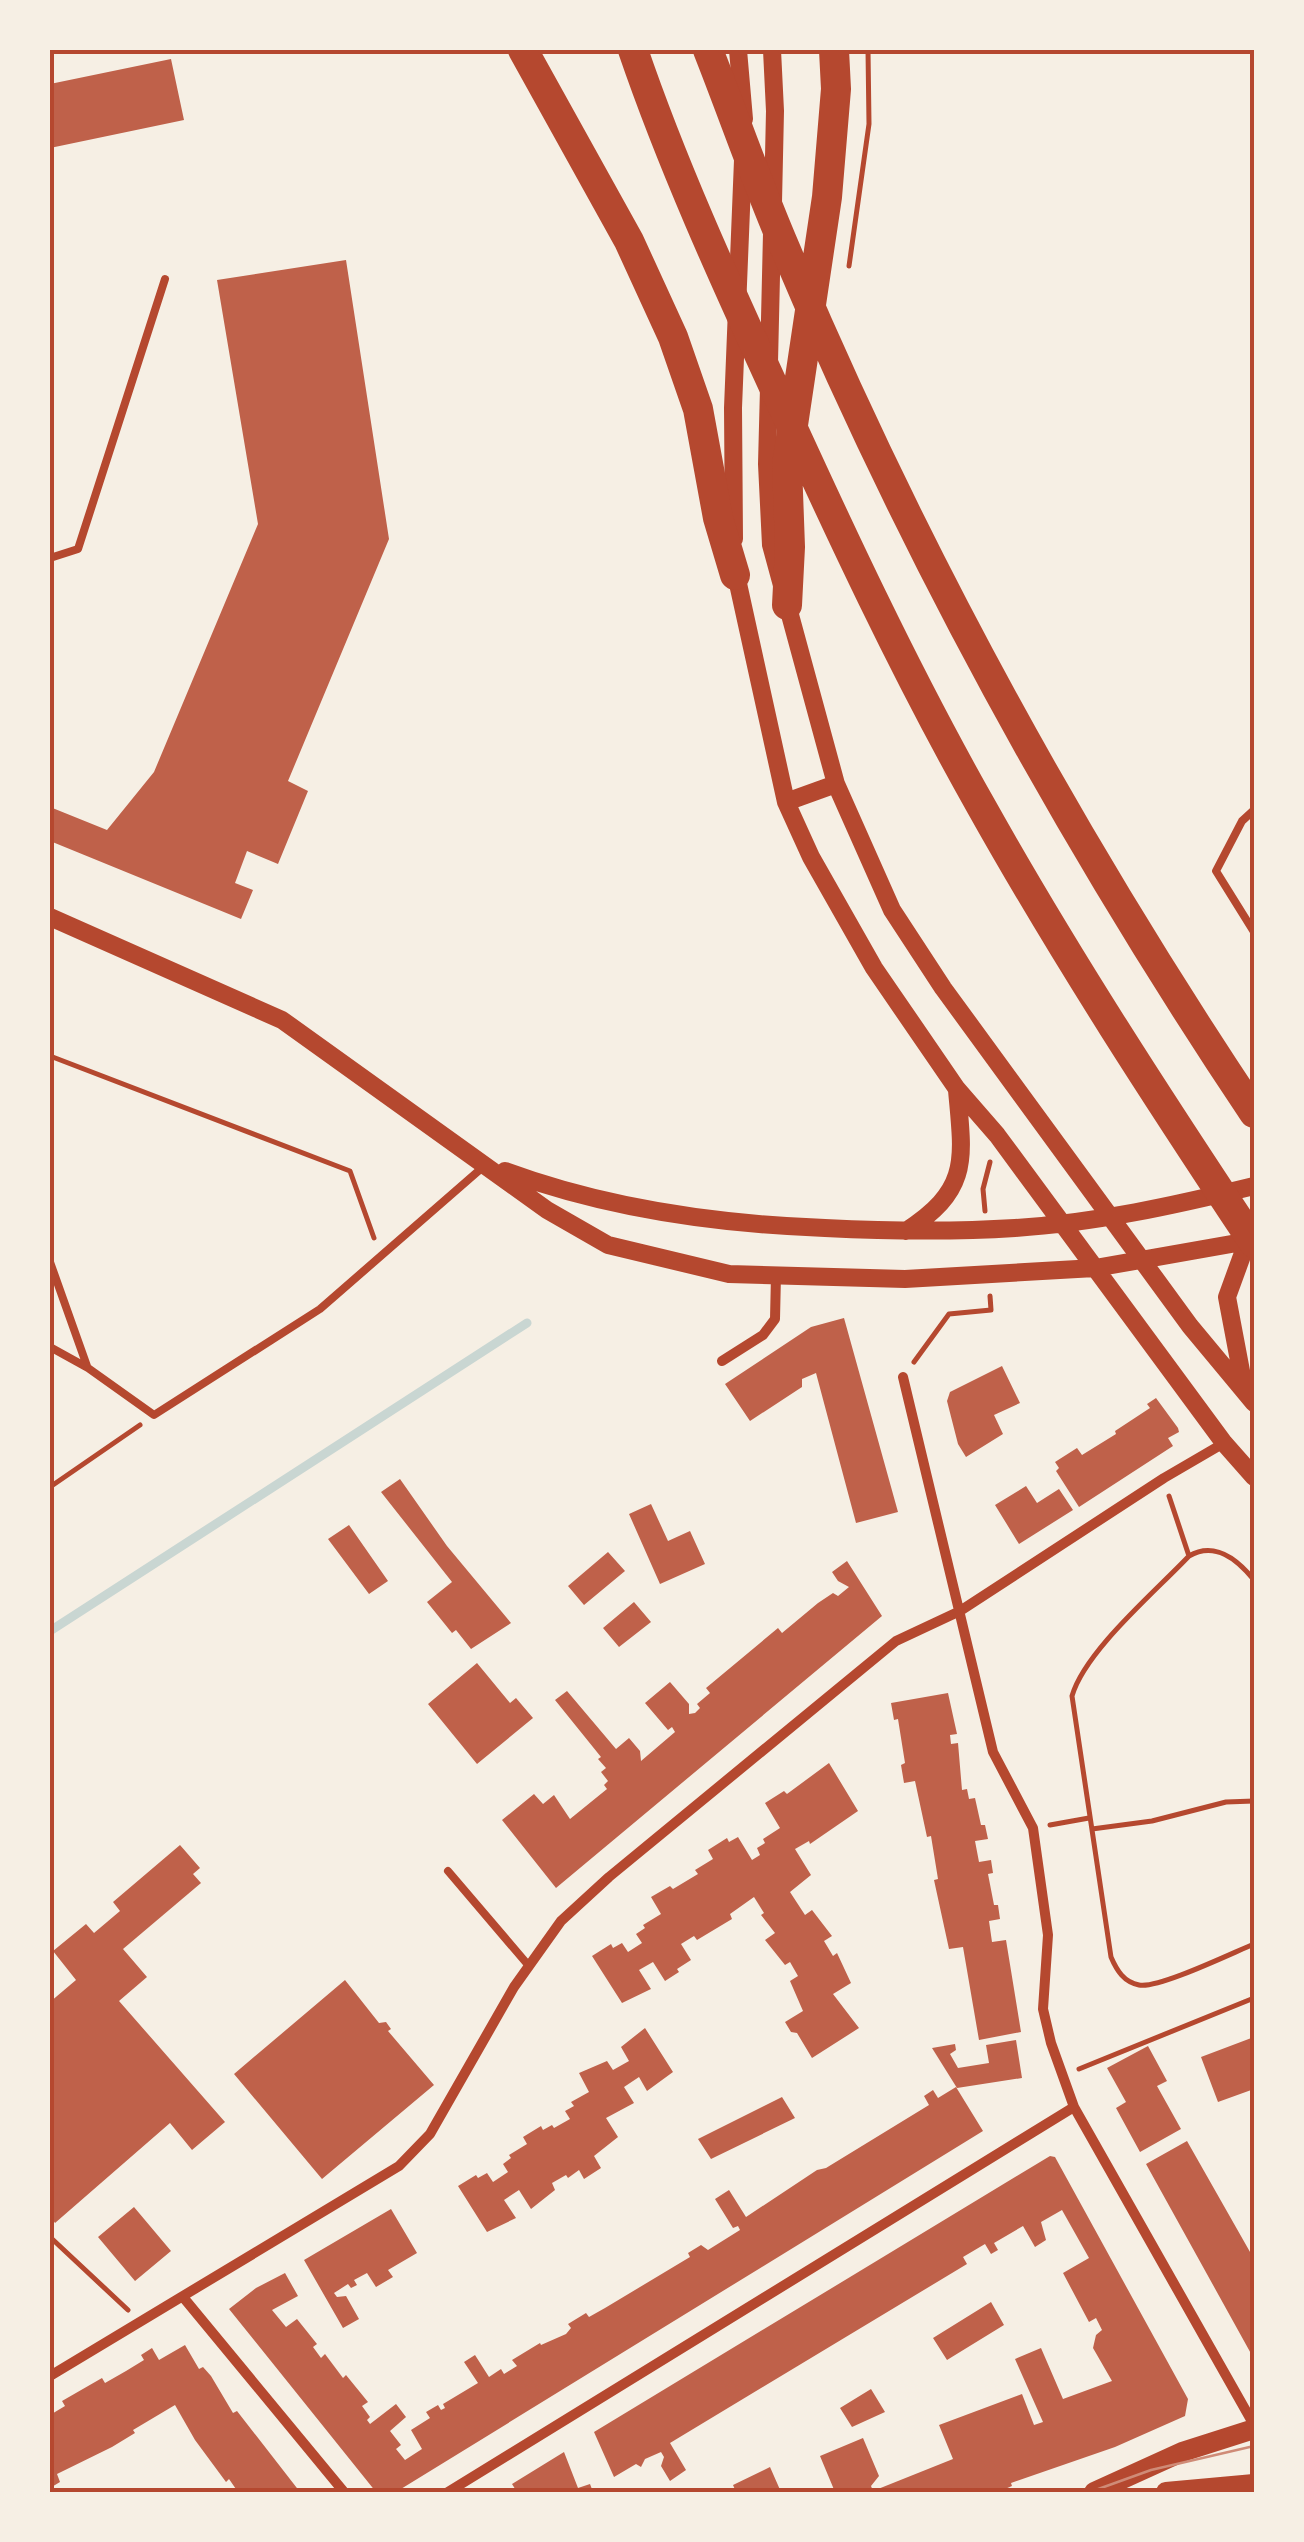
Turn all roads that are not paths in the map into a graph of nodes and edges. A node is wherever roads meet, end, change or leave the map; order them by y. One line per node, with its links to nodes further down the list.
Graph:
1 (522, 50): 9 (highway)
2 (633, 50): 23 (highway)
3 (708, 50): 17 (highway)
4 (738, 50): 9 (street)
5 (772, 50): 10 (street)
6 (834, 50): 10 (highway)
7 (165, 279): 8 (lane)
8 (50, 558)
9 (734, 574): 12 (street)
10 (787, 605): 11 (street)
11 (836, 784): 12 (street); 20 (street)
12 (786, 802): 16 (street)
13 (1254, 810): 15 (lane)
14 (50, 917): 18 (street)
15 (1254, 932)
16 (957, 1089): 21 (street); 22 (street)
17 (1254, 1113)
18 (486, 1164): 22 (street); 27 (street); 30 (lane)
19 (1254, 1186): 20 (street)
20 (1109, 1215): 21 (street); 25 (street)
21 (1062, 1223): 22 (street); 26 (street)
22 (905, 1231)
23 (1252, 1242): 25 (street); 32 (street)
24 (50, 1262): 30 (lane)
25 (1144, 1262): 26 (street); 32 (street)
26 (1095, 1268): 27 (street); 33 (street)
27 (776, 1275): 29 (street)
28 (50, 1348): 30 (lane)
29 (722, 1361)
30 (88, 1368)
31 (903, 1377): 35 (street)
32 (1249, 1398)
33 (1224, 1444): 34 (street); 35 (street)
34 (1254, 1477)
35 (960, 1610): 37 (street); 38 (street)
36 (448, 1871): 37 (lane)
37 (529, 1966): 39 (street)
38 (1074, 2107): 41 (street); 44 (street)
39 (184, 2297): 40 (street); 43 (street)
40 (50, 2376)
41 (1254, 2427): 45 (main road)
42 (1254, 2484): 46 (main road)
43 (344, 2492)
44 (448, 2492)
45 (1094, 2492)
46 (1166, 2492)

